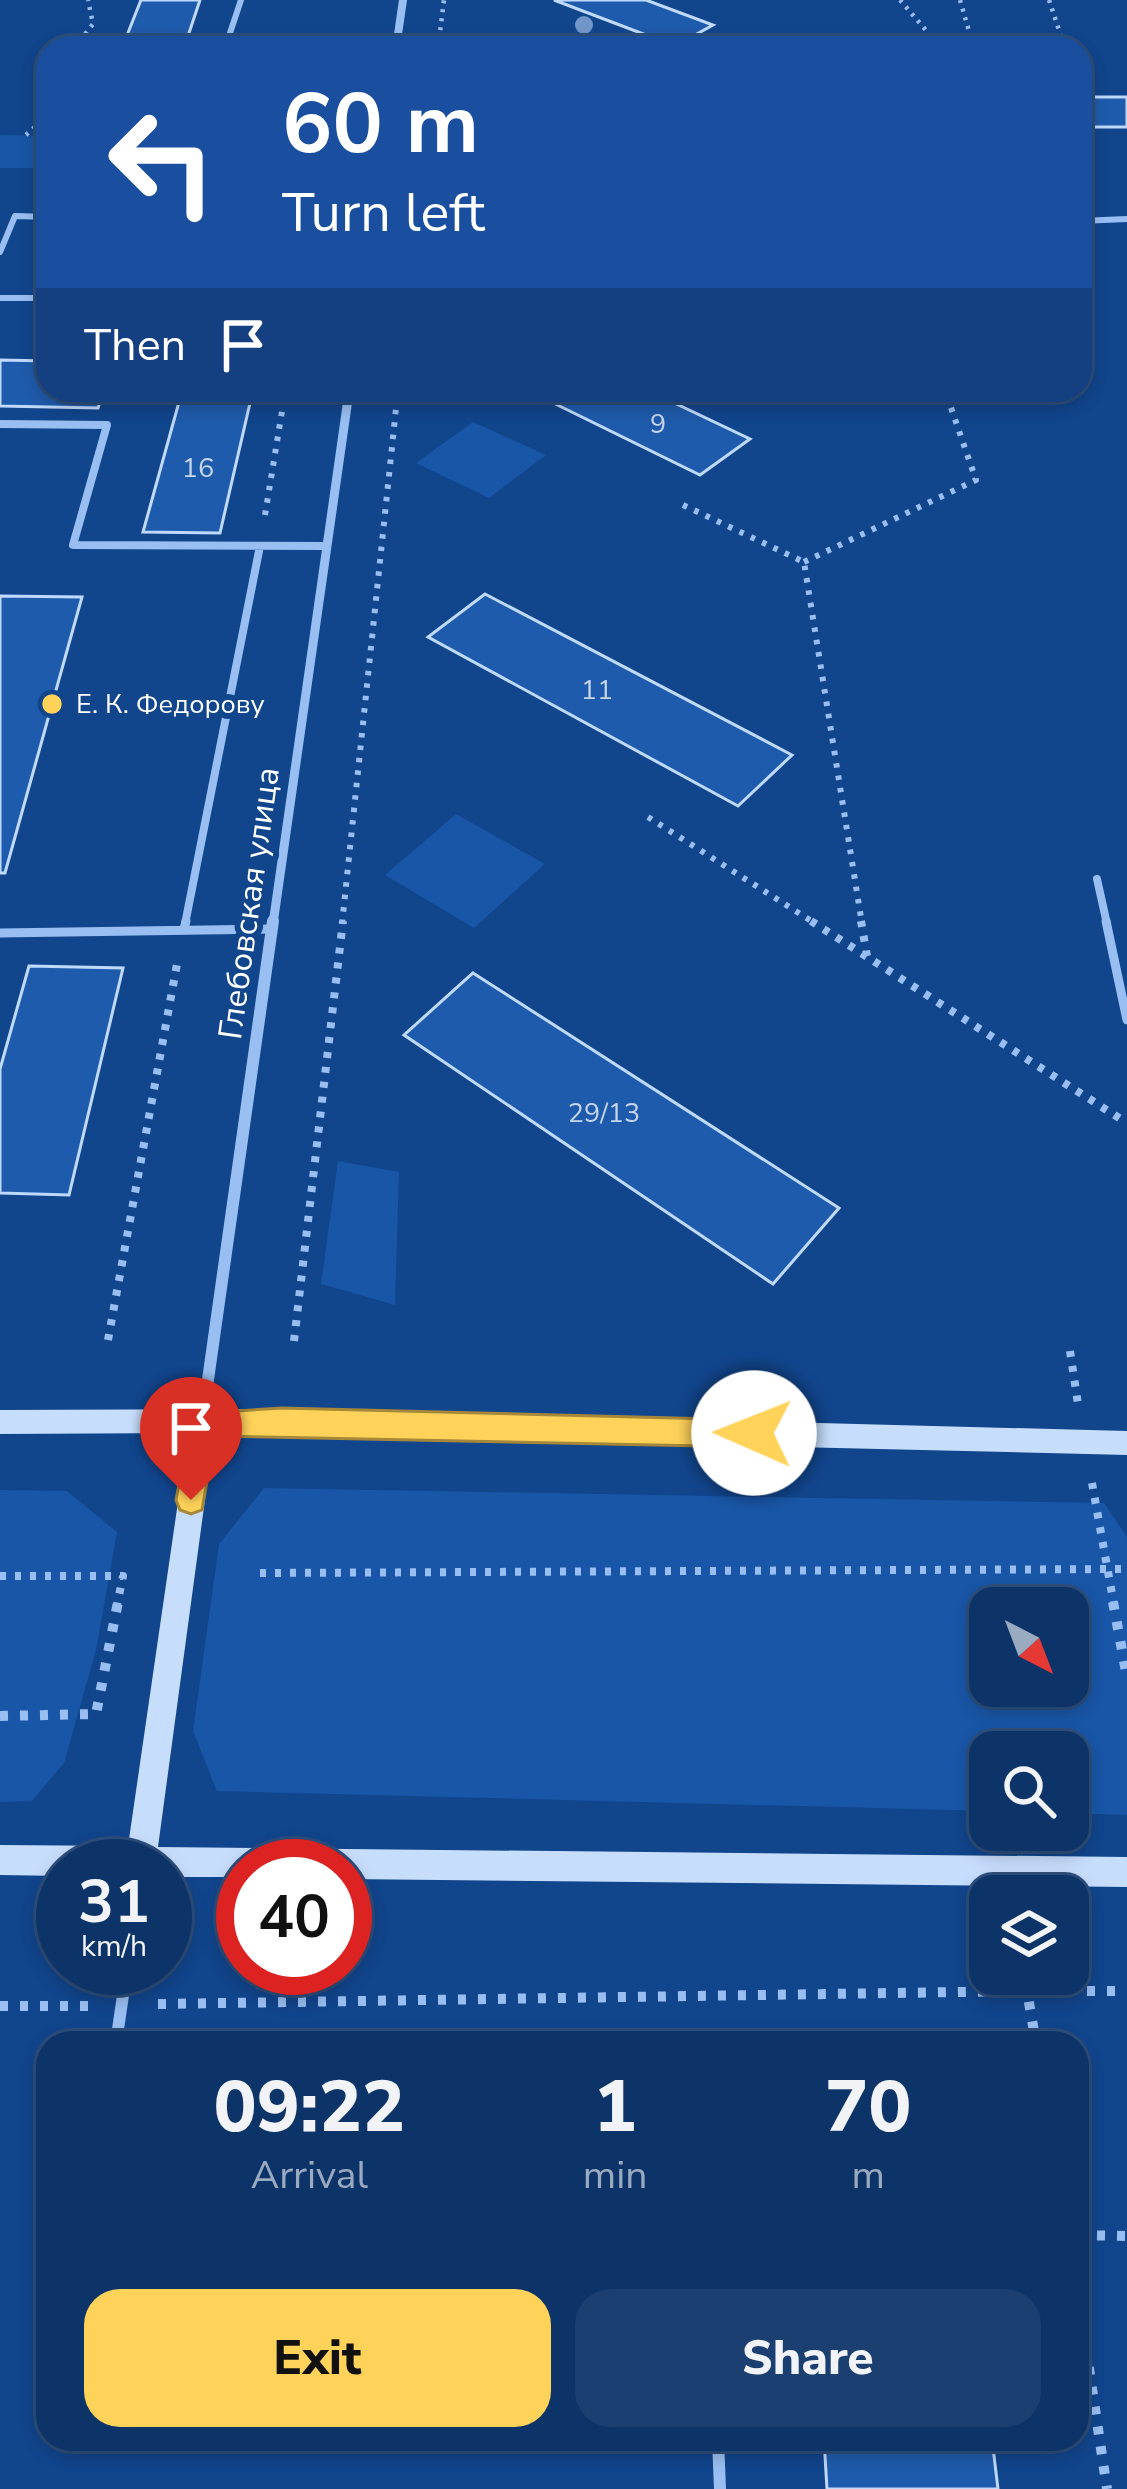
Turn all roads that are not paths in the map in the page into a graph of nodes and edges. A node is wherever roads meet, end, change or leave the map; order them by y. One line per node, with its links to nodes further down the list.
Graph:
1 (241, 0): 3 (lane)
2 (403, 0): 4 (street)
3 (229, 36)
4 (398, 36)
5 (36, 217): 8 (lane)
6 (1127, 219): 7 (lane)
7 (1092, 220)
8 (0, 252)
9 (0, 298): 10 (lane)
10 (36, 298)
11 (347, 402): 14 (street, Глебовская улица)
12 (0, 424): 13 (lane)
13 (260, 546): 14 (lane); 16 (lane)
14 (326, 546): 17 (street, Глебовская улица)
15 (1097, 879): 19 (lane)
16 (184, 929): 17 (lane); 18 (lane)
17 (272, 929): 21 (street, Глебовская улица)
18 (0, 933)
19 (1127, 1020)
20 (0, 1422): 21 (street)
21 (202, 1424): 22 (street); 23 (street)
22 (1127, 1443)
23 (144, 1839)
24 (0, 1860): 25 (street)
25 (36, 1861)
26 (192, 1863): 27 (street)
27 (1127, 1872)
28 (123, 1995): 29 (lane)
29 (118, 2031)
30 (718, 2451): 31 (lane)
31 (720, 2489)

